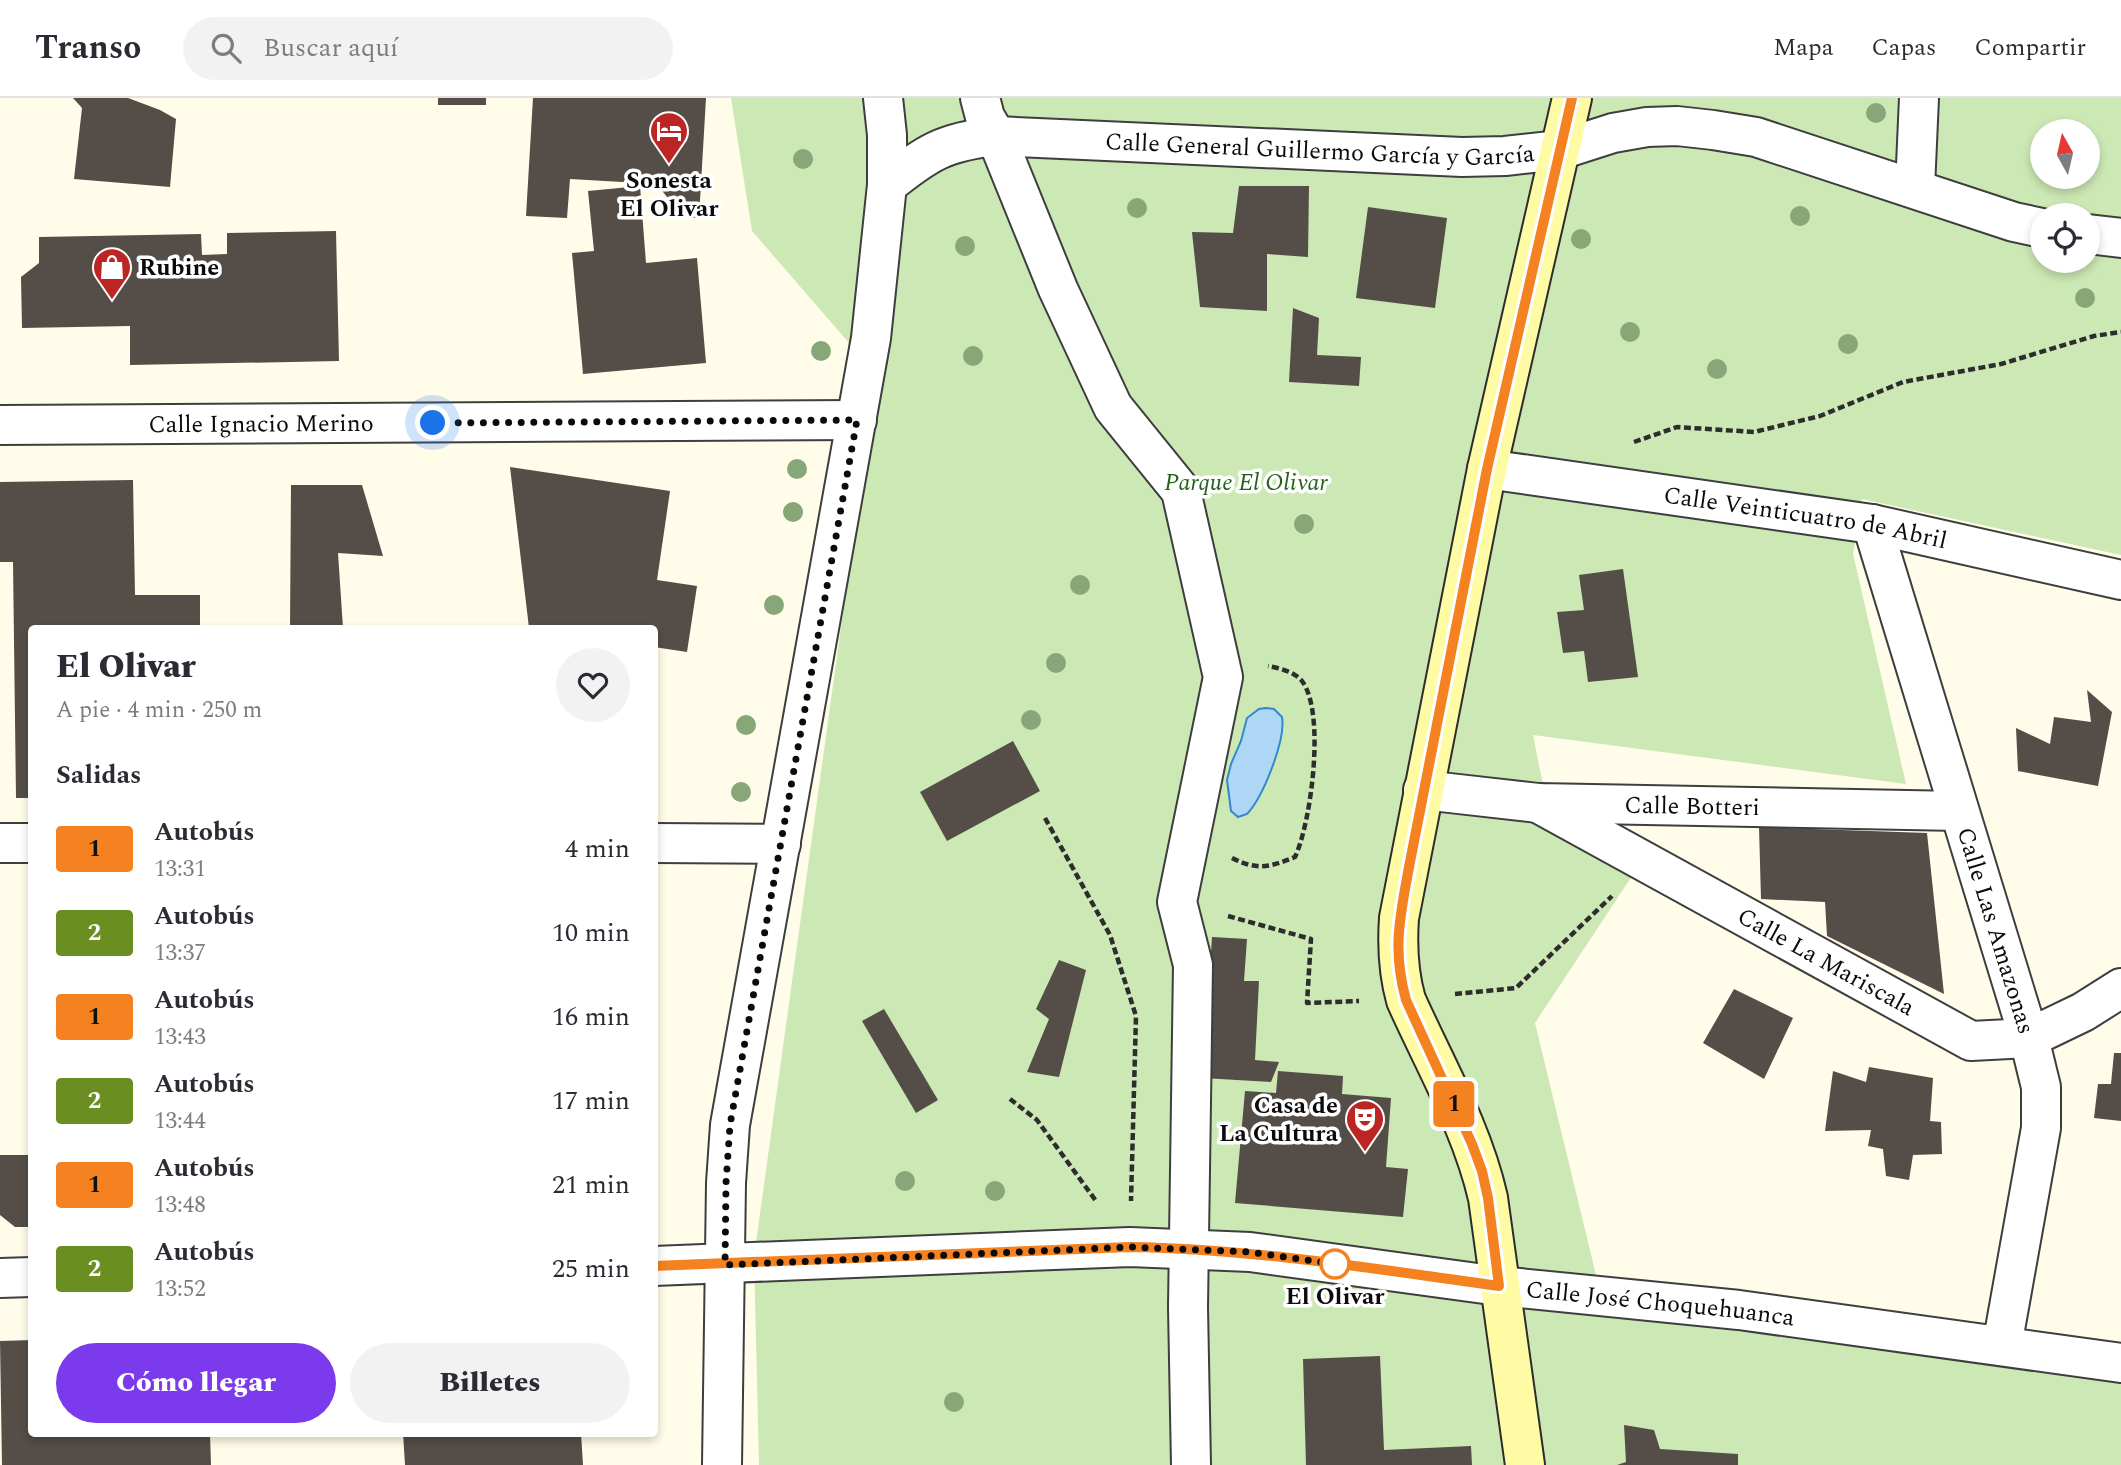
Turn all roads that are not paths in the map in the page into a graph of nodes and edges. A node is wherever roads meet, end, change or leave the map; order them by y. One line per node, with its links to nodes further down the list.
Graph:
1 (883, 98): 7 (street)
2 (980, 98): 5 (street)
3 (1572, 98): 6 (street)
4 (1919, 98): 8 (street)
5 (996, 136): 6 (street, Calle General Guillermo García y García); 7 (street, Calle General Guillermo García y García); 26 (street)
6 (1560, 150): 8 (street, Calle General Guillermo García y García); 14 (street)
7 (887, 185): 12 (street)
8 (1915, 188): 9 (street, Calle General Guillermo García y García)
9 (2030, 225)
10 (2100, 235): 11 (street)
11 (2121, 238)
12 (857, 420): 13 (street, Calle Ignacio Merino); 23 (street)
13 (0, 425)
14 (1487, 469): 15 (street, Calle Veinticuatro de Abril); 17 (street)
15 (1872, 524): 16 (street, Calle Veinticuatro de Abril); 19 (street, Calle Las Amazonas)
16 (2121, 580)
17 (1423, 790): 18 (street, Calle Botteri); 31 (street)
18 (1538, 803): 19 (street, Calle Botteri); 25 (street, Calle La Mariscala)
19 (1959, 811): 25 (street, Calle Las Amazonas)
20 (0, 843): 21 (street)
21 (28, 843)
22 (658, 843): 23 (street)
23 (781, 844): 27 (street)
24 (2121, 988): 25 (street, Calle La Mariscala)
25 (2029, 1038): 32 (street, Calle Las Amazonas)
26 (1189, 1248): 27 (street, Calle José Choquehuanca); 31 (street, Calle José Choquehuanca); 35 (street)
27 (725, 1265): 28 (street, Calle José Choquehuanca); 34 (street)
28 (658, 1266)
29 (28, 1277): 30 (street)
30 (0, 1278)
31 (1499, 1286): 32 (street, Calle José Choquehuanca); 36 (street)
32 (2002, 1346): 33 (street, Calle José Choquehuanca)
33 (2121, 1363)
34 (722, 1465)
35 (1191, 1465)
36 (1525, 1465)

